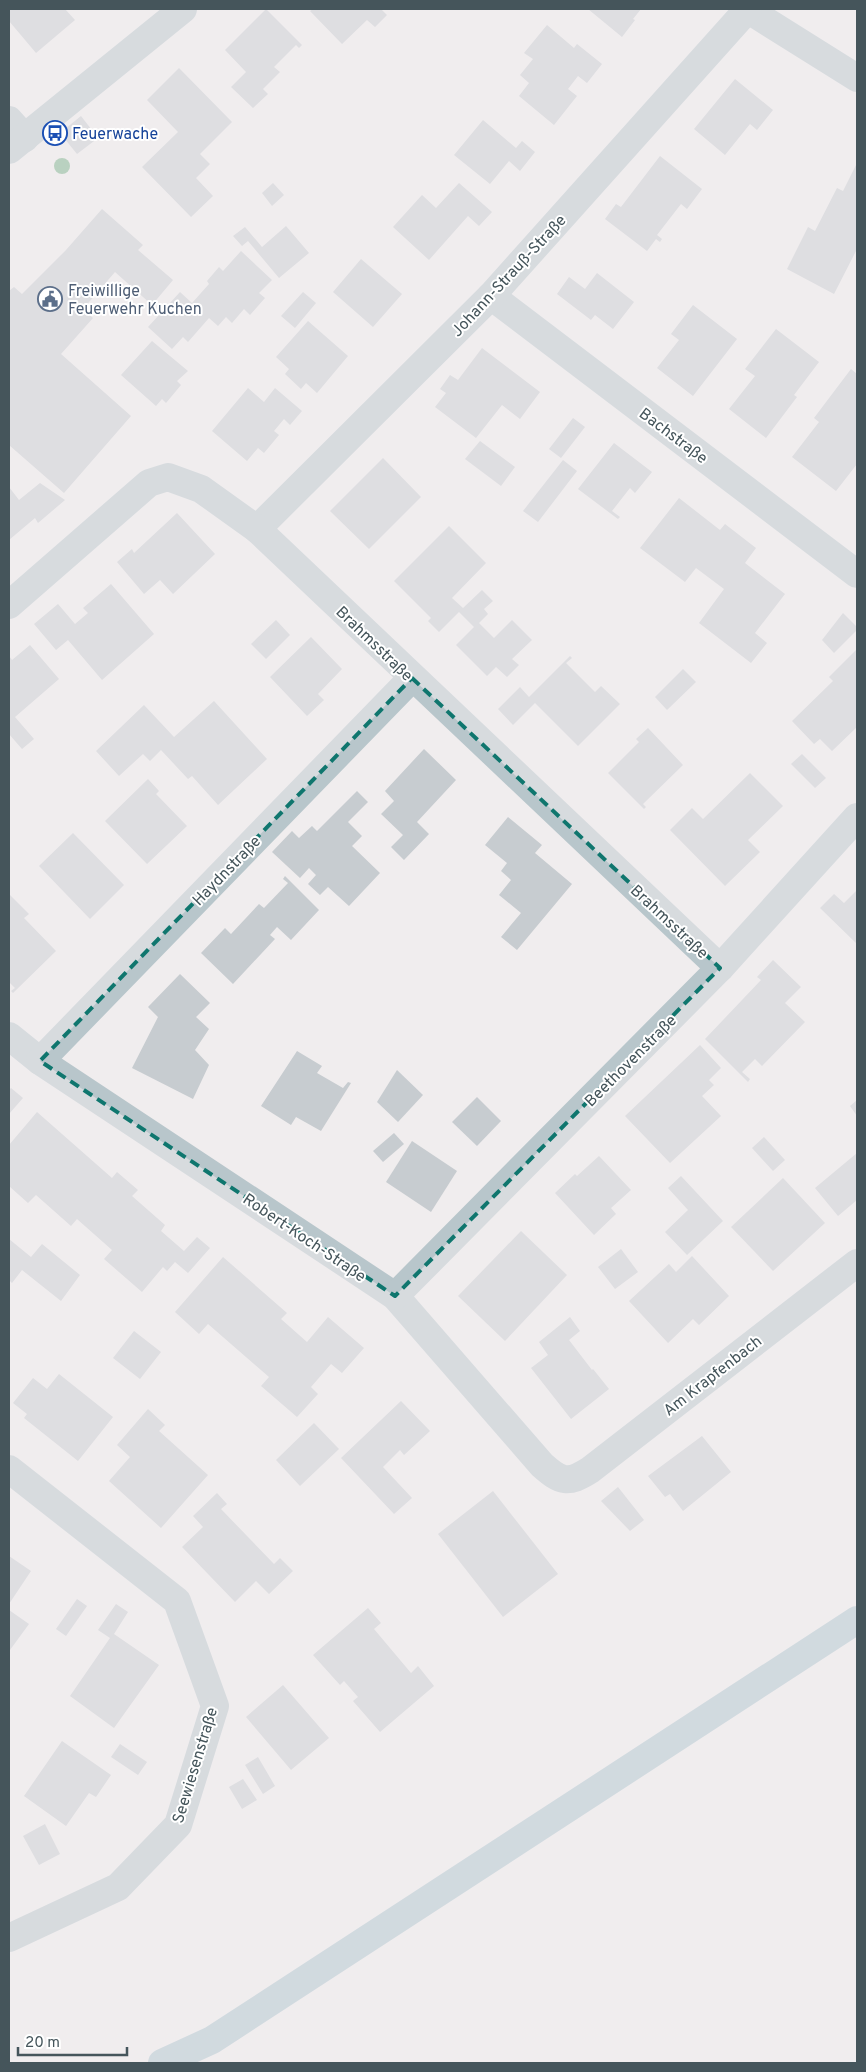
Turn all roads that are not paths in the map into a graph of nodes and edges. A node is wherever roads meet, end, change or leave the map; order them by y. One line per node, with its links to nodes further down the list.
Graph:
1 (183, 9): 4 (street)
2 (747, 9): 3 (street); 5 (street, Johann-Strauß-Straße)
3 (857, 78)
4 (14, 136)
5 (491, 296): 6 (street, Johann-Strauß-Straße); 7 (street, Bachstraße)
6 (257, 529): 8 (street, Brahmsstraße); 9 (street, Brahmsstraße)
7 (857, 574)
8 (9, 605)
9 (412, 678): 11 (street, Brahmsstraße); 13 (street, Haydnstraße)
10 (857, 817): 11 (street, Beethovenstraße)
11 (720, 968): 15 (street, Beethovenstraße)
12 (9, 1036): 13 (street, Robert-Koch-Straße)
13 (40, 1062): 15 (street, Robert-Koch-Straße)
14 (857, 1264): 17 (street, Am Krapfenbach)
15 (395, 1296): 17 (street, Robert-Koch-Straße)
16 (9, 1469): 19 (street, Seewiesenstraße)
17 (564, 1480)
18 (857, 1620): 20 (main road)
19 (9, 1938)
20 (162, 2063)

